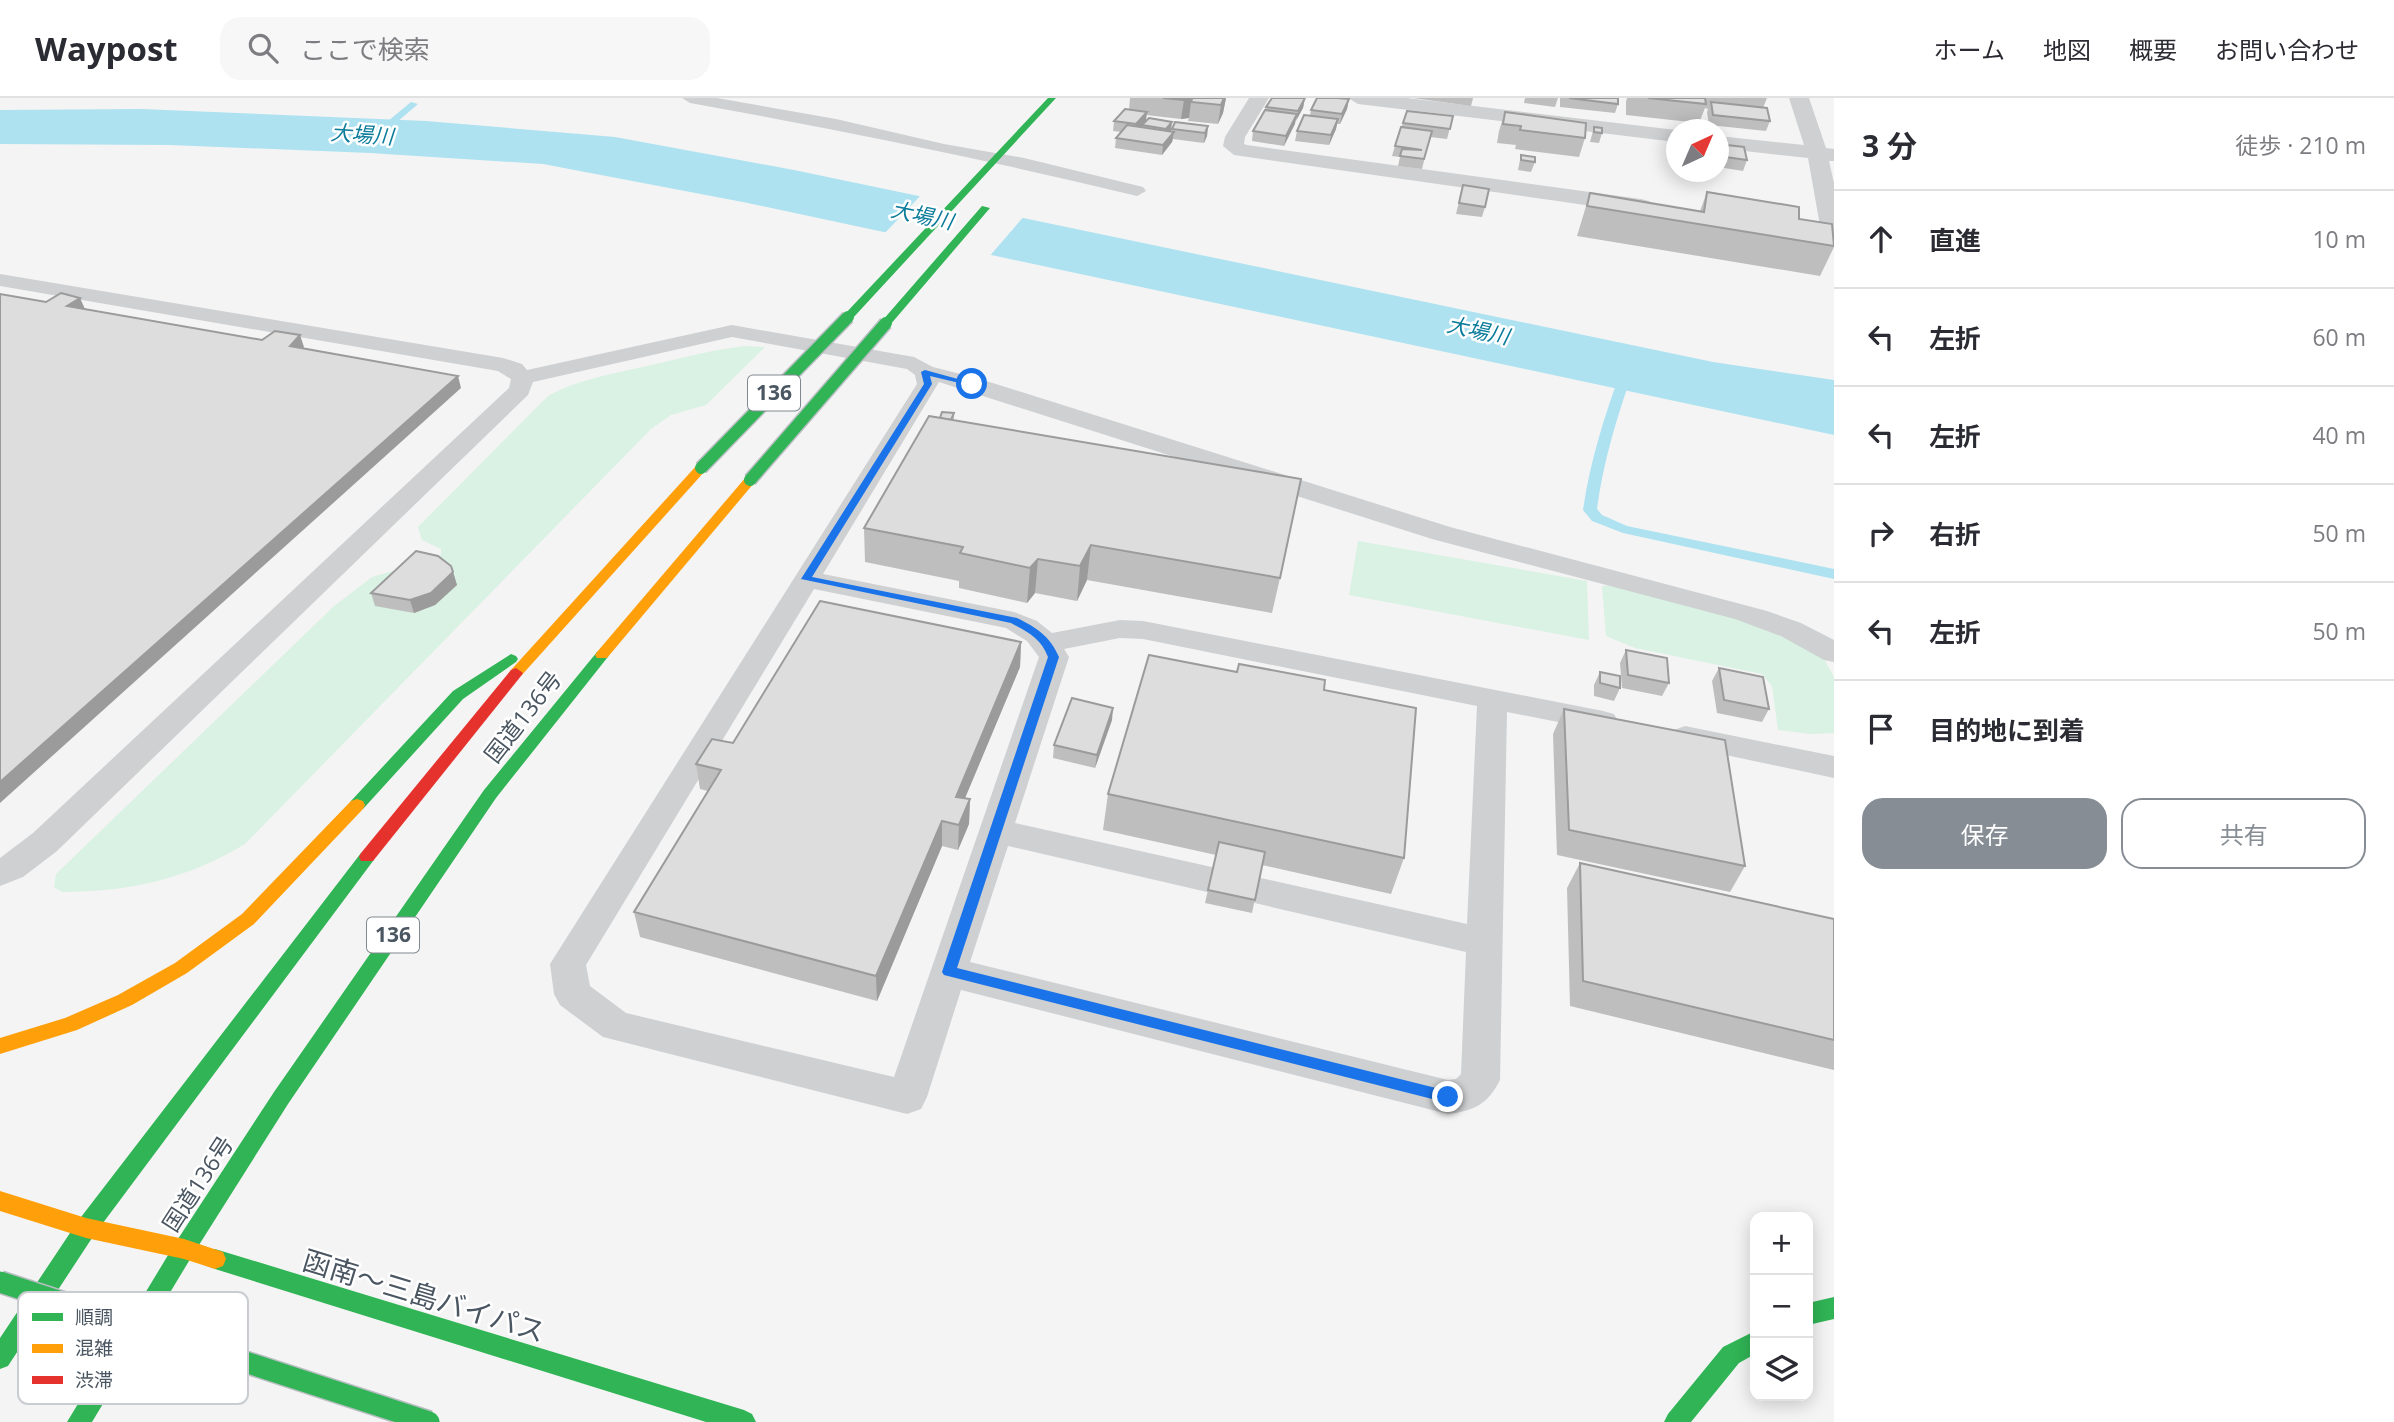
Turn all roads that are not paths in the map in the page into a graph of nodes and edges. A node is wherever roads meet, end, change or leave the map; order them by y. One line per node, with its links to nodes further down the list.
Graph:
1 (690, 98): 10 (lane)
2 (1052, 98): 10 (main road, 国道136号 / 136)
3 (1258, 98): 14 (street)
4 (1358, 98): 6 (street)
5 (1800, 98): 9 (street)
6 (1666, 135)
7 (1729, 143): 9 (street)
8 (1040, 145): 11 (main road)
9 (1826, 154): 16 (street)
10 (991, 164): 11 (lane); 21 (main road, 国道136号 / 136, bridge)
11 (1020, 169): 12 (lane)
12 (1137, 191)
13 (998, 194): 33 (main road, 国道136号 / 136, bridge)
14 (1659, 208)
15 (1806, 227): 16 (street)
16 (1834, 233)
17 (0, 280): 19 (lane)
18 (925, 372): 19 (lane); 20 (lane); 23 (lane)
19 (522, 378): 27 (lane)
20 (806, 579): 22 (lane); 29 (lane)
21 (552, 631): 30 (main road); 32 (main road, 国道136号 / 136)
22 (1048, 643): 24 (lane); 26 (lane)
23 (1834, 653)
24 (1492, 699): 25 (lane); 28 (lane)
25 (1834, 767)
26 (995, 831): 28 (lane); 29 (lane)
27 (0, 873)
28 (1485, 942): 29 (lane)
29 (949, 972)
30 (0, 1046)
31 (0, 1201): 32 (main road, 函南～三島バイパス)
32 (86, 1228): 33 (main road, 函南～三島バイパス); 36 (main road, 国道136号 / 136)
33 (184, 1249): 37 (main road, 国道136号 / 136); 47 (main road, 函南～三島バイパス)
34 (0, 1282): 35 (main road, bridge)
35 (31, 1292)
36 (43, 1292)
37 (158, 1292)
38 (1834, 1308): 39 (main road)
39 (1813, 1313)
40 (18, 1330): 42 (main road, 国道136号 / 136)
41 (1750, 1344): 48 (main road)
42 (0, 1357)
43 (248, 1363): 46 (main road, bridge)
44 (90, 1404): 45 (main road, 国道136号 / 136)
45 (79, 1422)
46 (429, 1422)
47 (744, 1422)
48 (1676, 1422)

